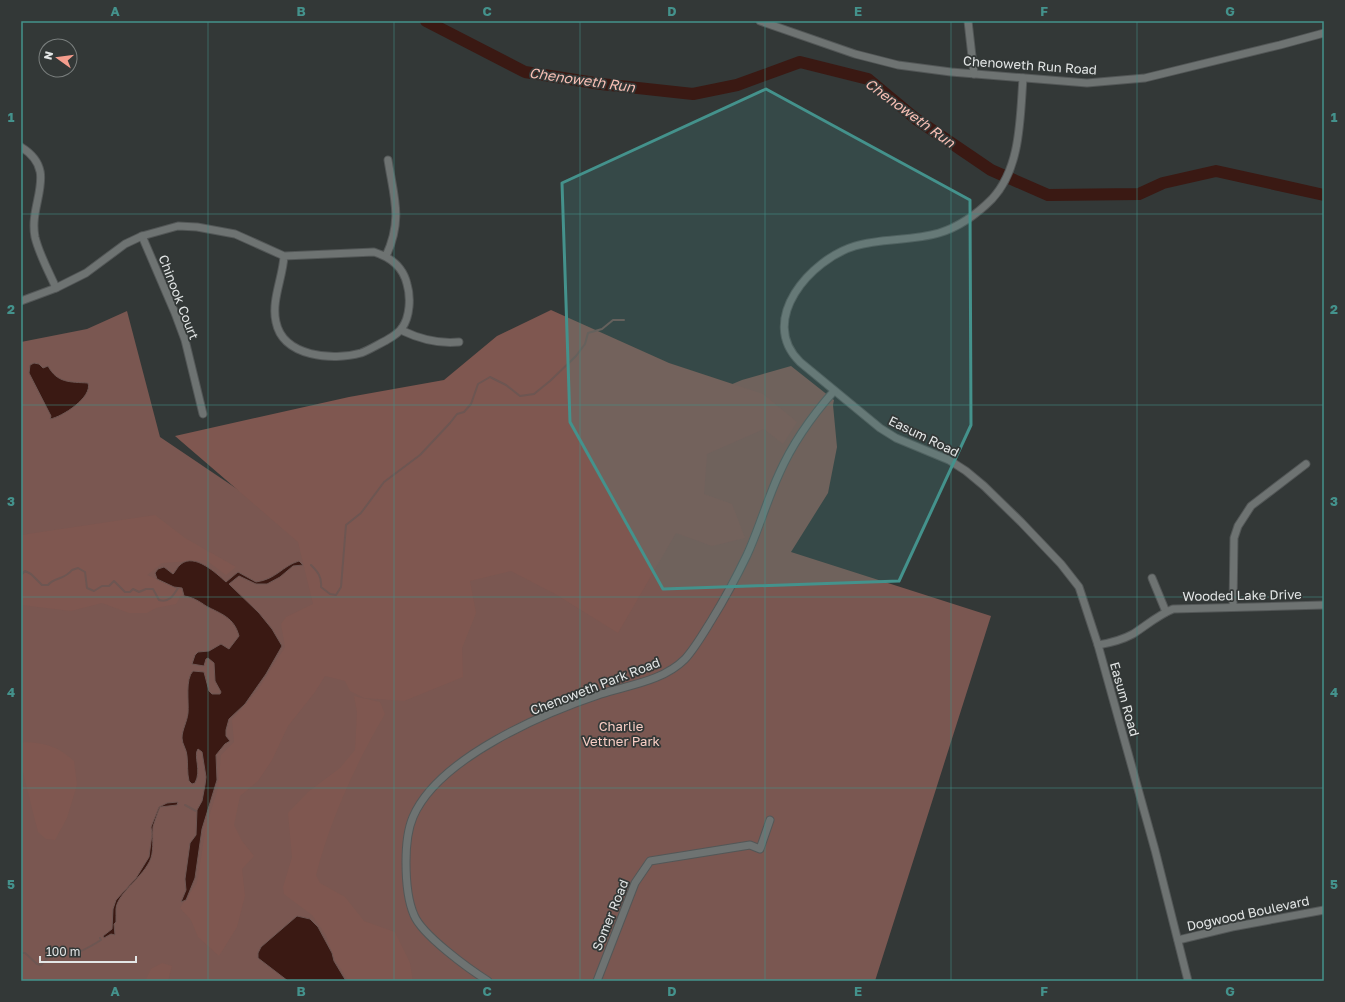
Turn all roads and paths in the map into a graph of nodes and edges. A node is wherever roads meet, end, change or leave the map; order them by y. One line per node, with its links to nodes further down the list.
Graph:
1 (760, 21): 4 (street, Chenoweth Run Road)
2 (968, 21): 4 (street)
3 (1324, 33): 5 (street, Chenoweth Run Road)
4 (974, 74): 5 (street, Chenoweth Run Road)
5 (1023, 78): 15 (street, Easum Road)
6 (21, 147): 11 (street)
7 (388, 160): 10 (street)
8 (142, 236): 9 (street); 11 (street); 16 (street, Chinook Court)
9 (284, 256): 10 (street); 13 (street)
10 (386, 256): 13 (street)
11 (56, 288): 12 (street)
12 (21, 301)
13 (402, 328): 14 (street)
14 (459, 342)
15 (834, 391): 22 (street, Easum Road); 26 (street, Chenoweth Park Road)
16 (203, 414)
17 (1306, 464): 20 (street)
18 (1152, 578): 21 (street)
19 (1324, 605): 20 (street, Wooded Lake Drive)
20 (1234, 607): 21 (street, Wooded Lake Drive)
21 (1166, 612): 22 (street, Wooded Lake Drive)
22 (1098, 645): 25 (street, Easum Road)
23 (770, 820): 27 (street, Somer Road)
24 (1324, 910): 25 (street, Dogwood Boulevard)
25 (1178, 940): 28 (street, Easum Road)
26 (488, 981)
27 (597, 981)
28 (1188, 981)

